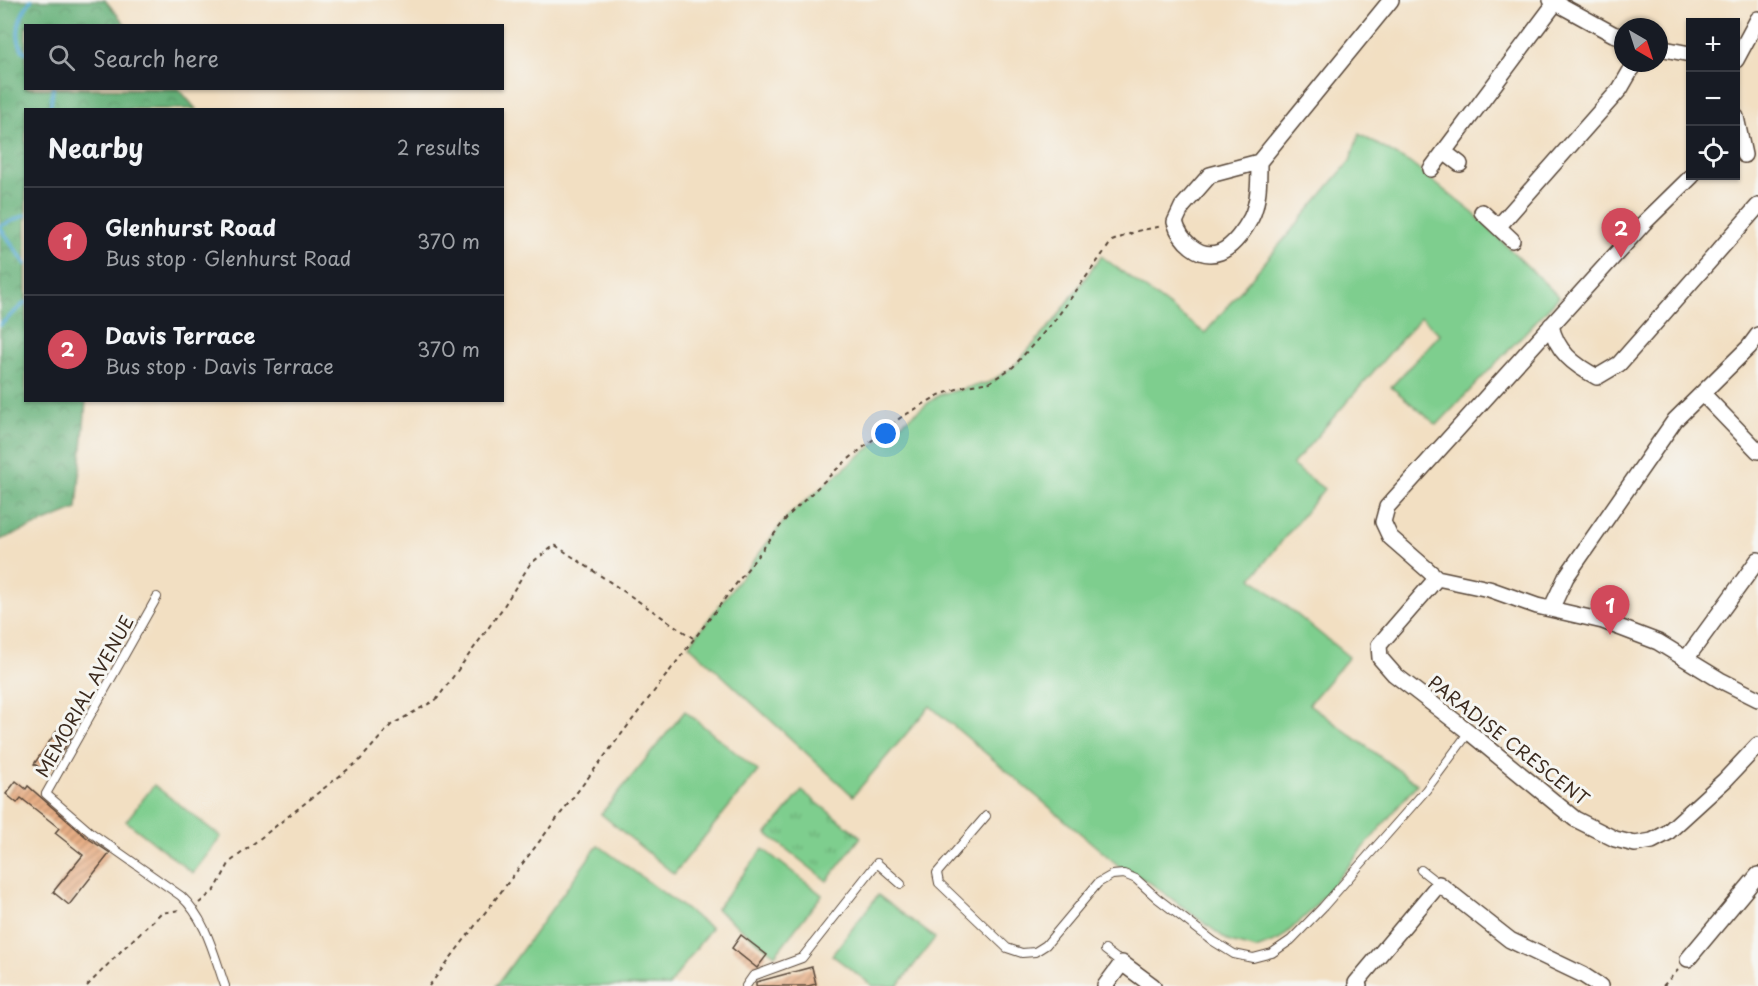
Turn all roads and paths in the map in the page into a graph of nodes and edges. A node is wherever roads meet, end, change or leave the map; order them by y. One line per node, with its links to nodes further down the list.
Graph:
1 (1391, 0): 12 (street)
2 (1553, 1): 4 (street); 10 (street)
3 (1758, 19): 7 (street)
4 (1614, 34)
5 (1668, 50): 6 (street)
6 (1686, 53)
7 (1740, 53)
8 (1629, 72): 19 (street)
9 (1738, 126): 11 (street)
10 (1444, 152): 13 (street); 14 (street)
11 (1746, 155)
12 (1259, 162): 18 (street); 18 (street)
13 (1460, 164)
14 (1431, 169)
15 (1688, 180): 21 (street)
16 (1758, 206): 21 (street)
17 (1482, 212): 19 (street)
18 (1176, 224): 29 (path)
19 (1498, 227): 20 (street)
20 (1512, 240)
21 (1551, 325): 26 (street)
22 (1758, 335): 23 (street)
23 (1703, 394): 24 (street); 28 (street)
24 (1758, 451)
25 (1758, 560): 30 (street)
26 (1437, 578): 28 (street); 32 (street, PARADISE CRESCENT)
27 (157, 597): 39 (lane, MEMORIAL AVENUE)
28 (1551, 609): 30 (street)
29 (693, 639): 39 (path); 46 (path)
30 (1686, 659): 31 (street)
31 (1758, 699)
32 (1469, 732): 33 (street, PARADISE CRESCENT); 34 (lane)
33 (1758, 745)
34 (986, 816)
35 (1421, 870): 38 (lane)
36 (1758, 875): 41 (street)
37 (901, 884): 47 (lane)
38 (1439, 884): 43 (street); 50 (street)
39 (193, 907): 44 (path); 45 (lane, MEMORIAL AVENUE)
40 (1105, 950): 42 (lane)
41 (1688, 959): 51 (path)
42 (1122, 963): 48 (street); 49 (street)
43 (1356, 985)
44 (87, 986)
45 (225, 986)
46 (429, 986)
47 (746, 986)
48 (1105, 986)
49 (1153, 986)
50 (1600, 986)
51 (1664, 986)

